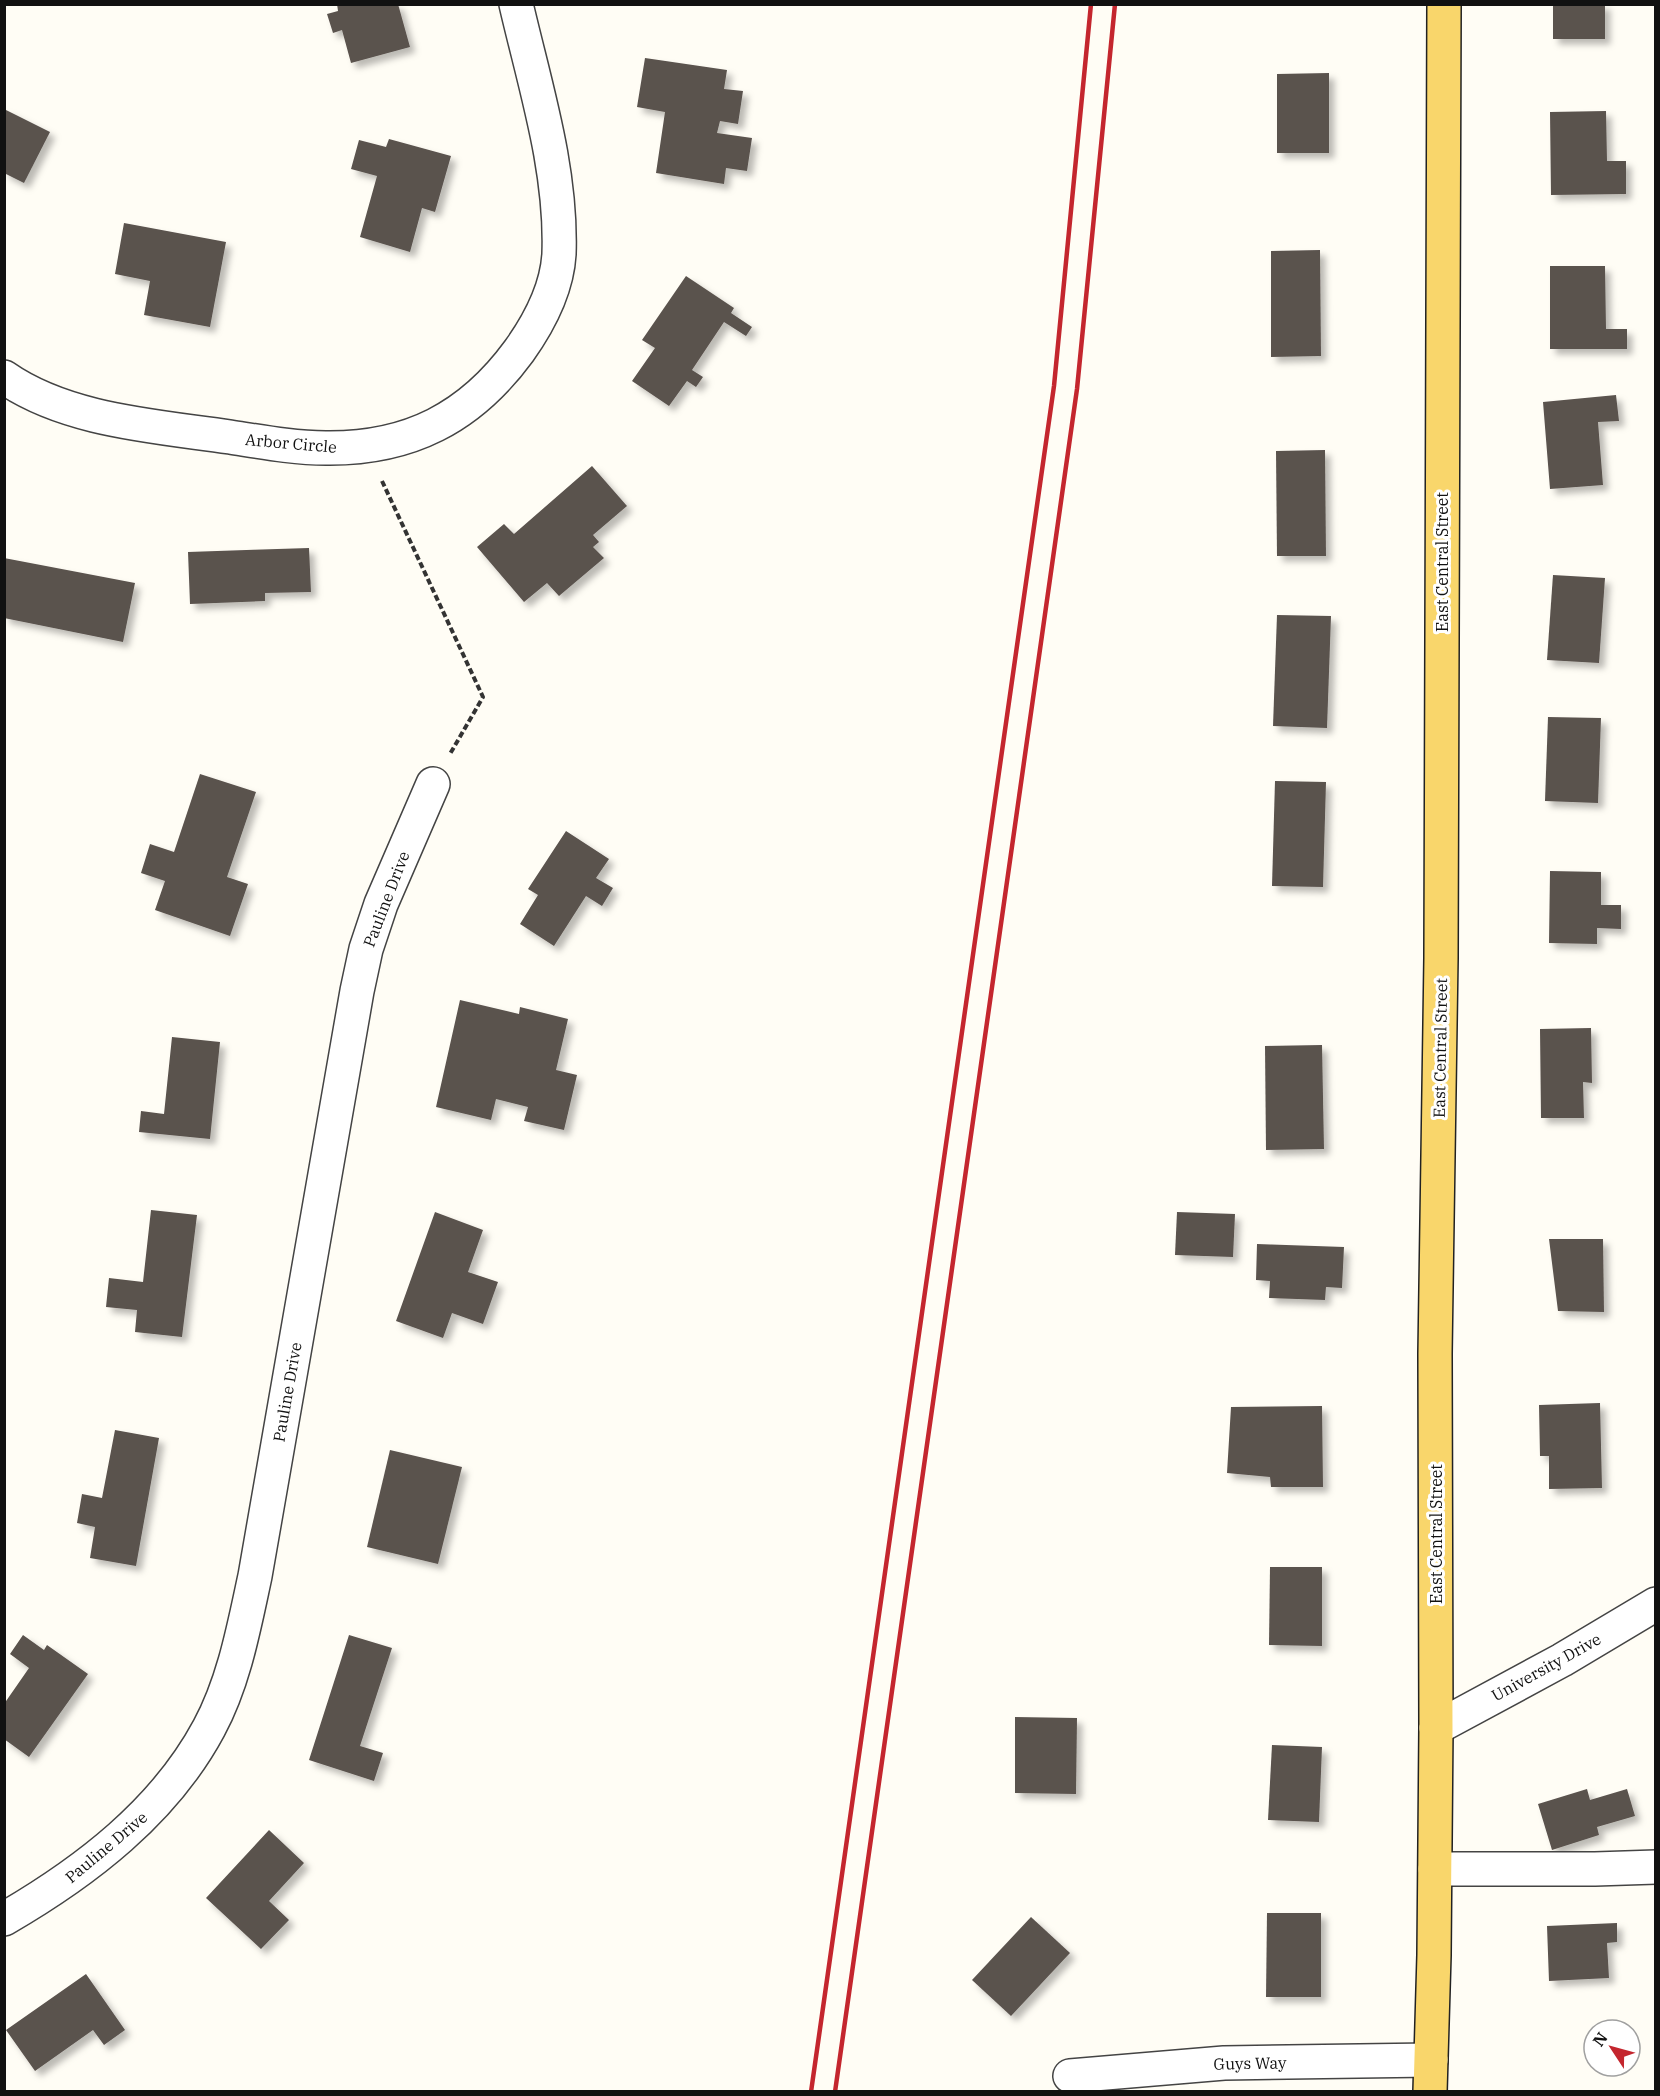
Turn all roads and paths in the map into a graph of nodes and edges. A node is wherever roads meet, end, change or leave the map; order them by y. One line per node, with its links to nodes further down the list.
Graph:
1 (516, 4): 4 (street, Arbor Circle)
2 (1444, 4): 7 (main road, East Central Street)
3 (4, 377): 4 (street, Arbor Circle)
4 (357, 446): 5 (path)
5 (433, 783): 10 (street, Pauline Drive)
6 (1656, 1604): 7 (street, University Drive)
7 (1436, 1728): 9 (main road, East Central Street)
8 (1656, 1867): 9 (street)
9 (1435, 1869): 12 (main road, East Central Street)
10 (4, 1919)
11 (1070, 2076): 12 (street, Guys Way)
12 (1430, 2076)

